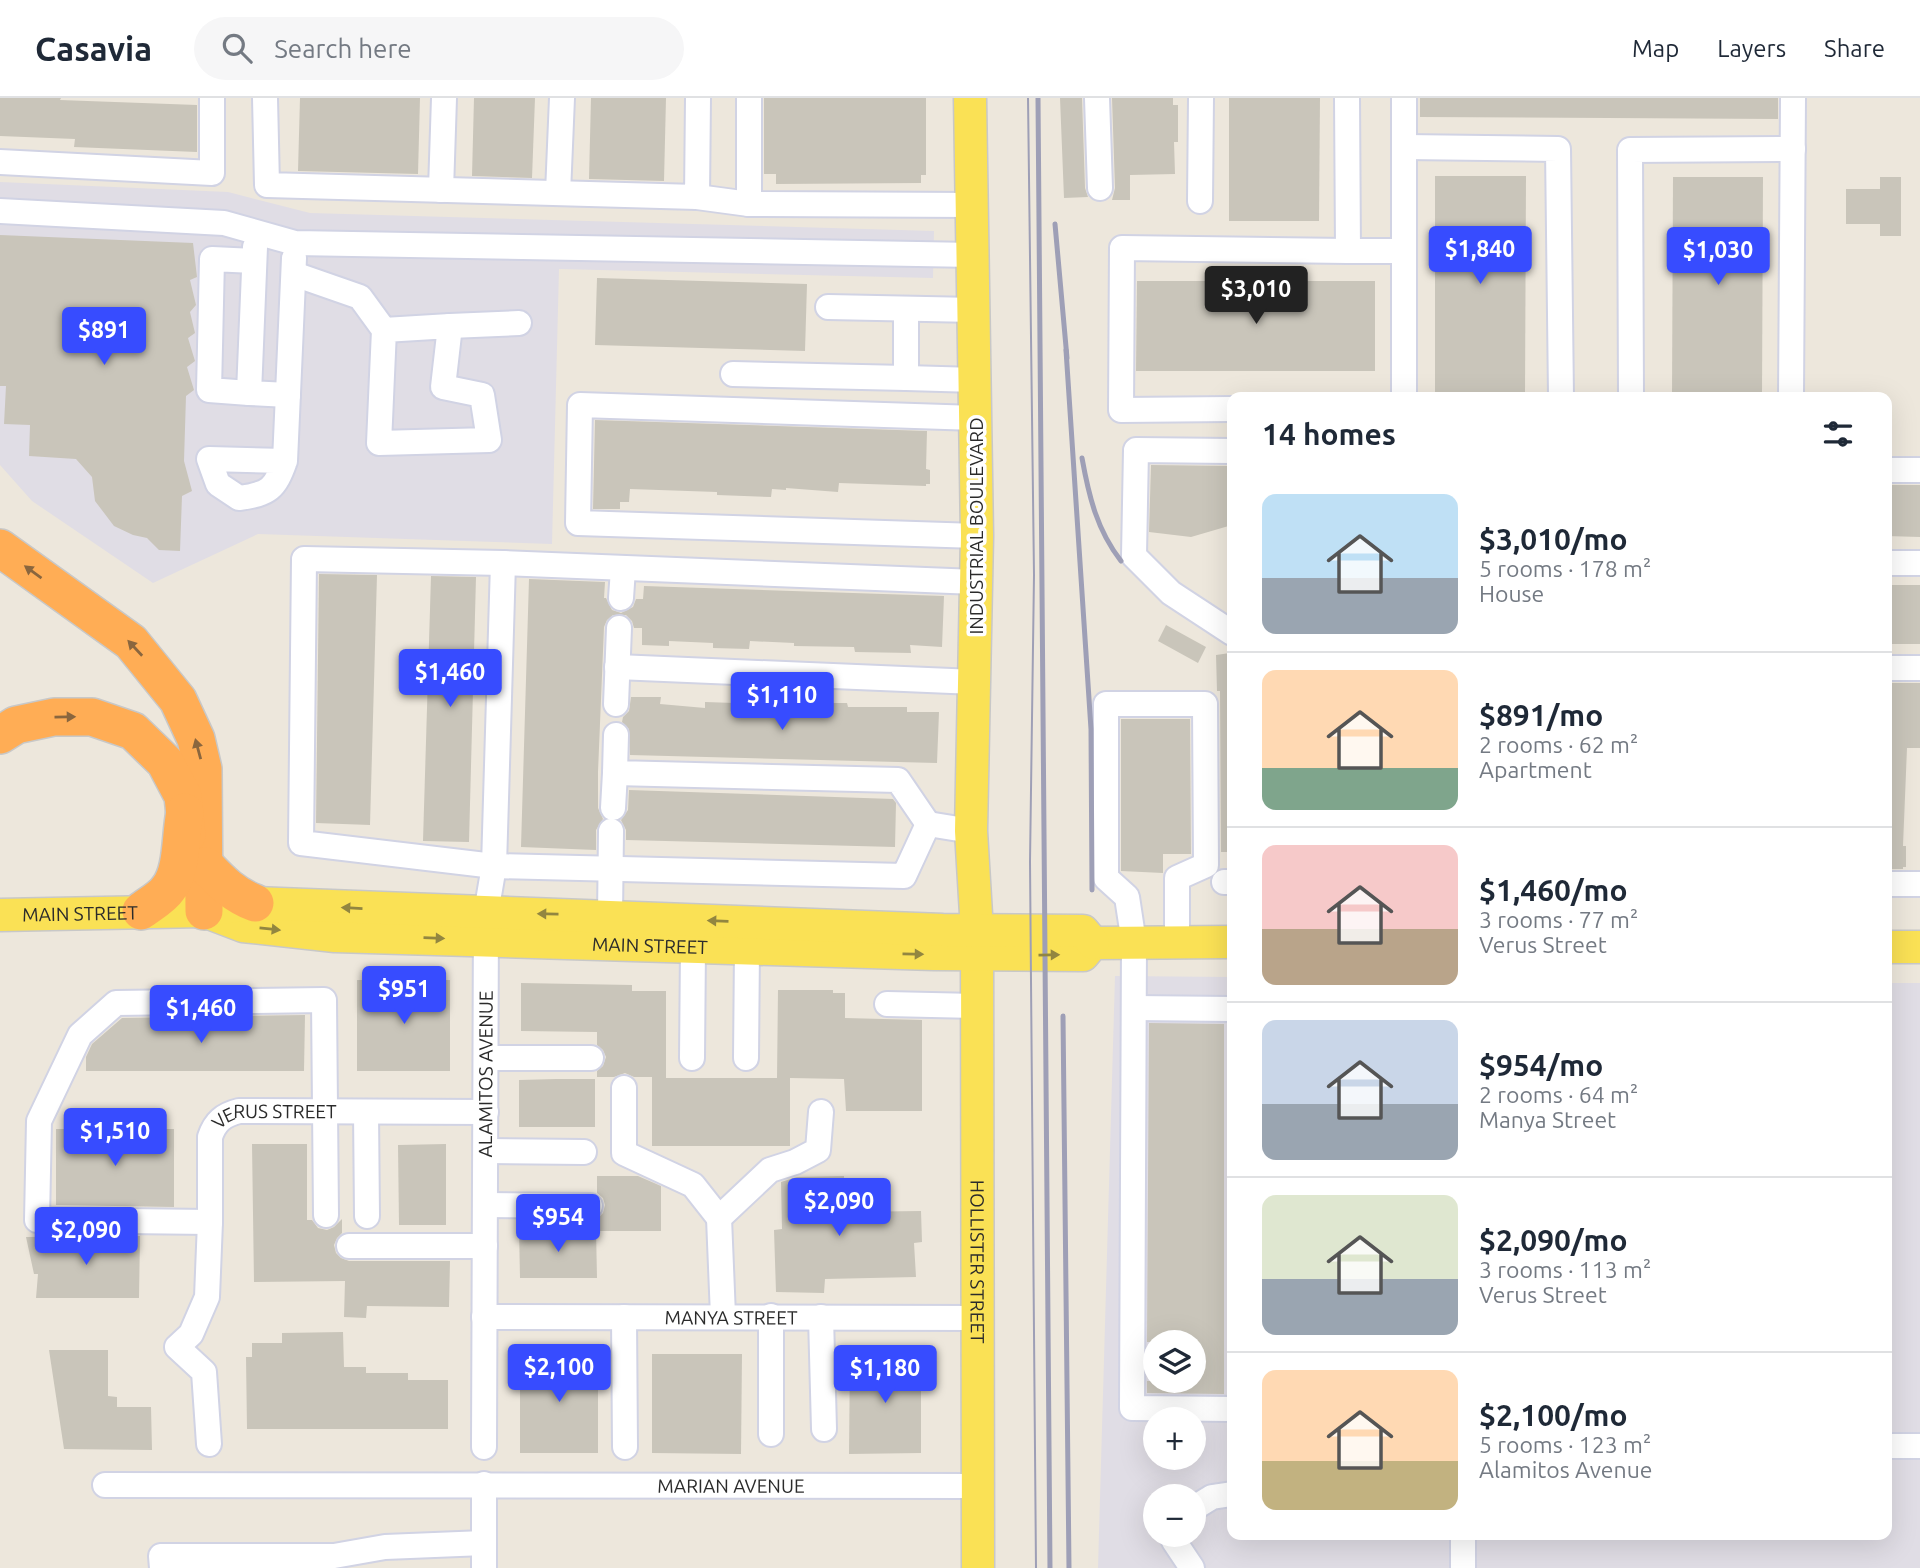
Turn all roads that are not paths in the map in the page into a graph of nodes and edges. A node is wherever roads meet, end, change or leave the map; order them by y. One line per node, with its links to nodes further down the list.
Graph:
1 (212, 98): 15 (street)
2 (265, 98): 17 (street)
3 (444, 98): 17 (street)
4 (562, 98): 18 (street)
5 (698, 98): 19 (street)
6 (749, 98): 21 (street)
7 (970, 98): 22 (main road, INDUSTRIAL BOULEVARD)
8 (1097, 98): 16 (street)
9 (1201, 98): 20 (street)
10 (1347, 98): 26 (street)
11 (1404, 98): 13 (street)
12 (1793, 98): 14 (street)
13 (1405, 147): 27 (street); 41 (street)
14 (1793, 149): 42 (street); 43 (street)
15 (0, 162)
16 (1100, 188)
17 (441, 190): 18 (street)
18 (558, 193): 19 (street)
19 (697, 197): 21 (street)
20 (1200, 201)
21 (748, 204): 22 (street)
22 (973, 205): 28 (main road, INDUSTRIAL BOULEVARD)
23 (0, 211): 24 (street)
24 (256, 232): 25 (street); 29 (street)
25 (295, 243): 28 (street); 30 (street)
26 (1348, 251): 27 (street); 47 (street)
27 (1404, 251): 40 (street)
28 (974, 255): 33 (main road, INDUSTRIAL BOULEVARD)
29 (254, 261): 44 (street); 44 (street)
30 (293, 274): 36 (street); 45 (street)
31 (828, 307): 32 (street)
32 (906, 309): 33 (street); 38 (street)
33 (975, 310): 39 (main road, INDUSTRIAL BOULEVARD)
34 (519, 323): 35 (street)
35 (450, 326): 36 (street); 36 (street)
36 (384, 330)
37 (733, 374): 38 (street)
38 (906, 379): 39 (street)
39 (975, 380): 48 (main road, INDUSTRIAL BOULEVARD)
40 (1404, 392)
41 (1561, 392)
42 (1631, 392)
43 (1791, 392)
44 (249, 393): 45 (street)
45 (288, 402): 46 (street); 50 (street)
46 (209, 406)
47 (1227, 409)
48 (976, 418): 53 (main road, INDUSTRIAL BOULEVARD); 53 (street)
49 (1227, 451): 62 (street)
50 (285, 461)
51 (1892, 470): 52 (street)
52 (1920, 470)
53 (977, 536): 59 (main road, INDUSTRIAL BOULEVARD)
54 (0, 548): 75 (highway, one-way to 54)
55 (1892, 563): 56 (street)
56 (1920, 563)
57 (503, 564): 58 (street); 76 (street, ALAMITOS AVENUE); 76 (street)
58 (623, 569): 59 (street); 60 (street)
59 (975, 582): 66 (main road, INDUSTRIAL BOULEVARD)
60 (621, 598)
61 (619, 628): 63 (street)
62 (1227, 630)
63 (617, 667): 66 (street); 67 (street)
64 (1920, 667): 65 (street)
65 (1892, 668)
66 (975, 682): 73 (main road, INDUSTRIAL BOULEVARD)
67 (616, 704)
68 (0, 735): 71 (highway, one-way to 71)
69 (616, 735): 70 (street)
70 (615, 773): 72 (street); 77 (street)
71 (185, 812): 81 (highway); 82 (highway)
72 (928, 824): 73 (street); 77 (street)
73 (971, 831): 88 (main road, INDUSTRIAL BOULEVARD)
74 (1920, 862): 79 (street)
75 (206, 866): 80 (highway); 82 (highway)
76 (494, 866): 77 (street); 85 (street, ALAMITOS AVENUE)
77 (611, 867): 84 (street)
78 (1892, 884): 79 (street)
79 (1920, 884)
80 (255, 903): 82 (main road, MAIN STREET); 85 (main road, MAIN STREET, one-way to 80)
81 (141, 911): 82 (main road, MAIN STREET); 83 (main road, MAIN STREET)
82 (196, 911): 85 (main road, MAIN STREET, one-way to 85)
83 (0, 915)
84 (610, 916): 85 (main road, MAIN STREET, one-way to 85); 88 (main road, MAIN STREET, one-way to 84)
85 (486, 927): 90 (main road, MAIN STREET); 98 (street, ALAMITOS AVENUE)
86 (1177, 942): 87 (main road, MAIN STREET); 89 (main road, MAIN STREET); 89 (street)
87 (1227, 942)
88 (977, 943): 89 (main road, MAIN STREET); 93 (main road, MAIN STREET, one-way to 88); 95 (main road, HOLLISTER STREET)
89 (1134, 943): 96 (street)
90 (693, 947): 93 (main road, MAIN STREET); 100 (street)
91 (1892, 947): 92 (main road)
92 (1920, 947)
93 (747, 949): 101 (street)
94 (887, 1004): 95 (street)
95 (976, 1006): 122 (main road, HOLLISTER STREET)
96 (1134, 1008): 97 (street); 123 (street)
97 (1227, 1009)
98 (486, 1058): 99 (street); 105 (street, ALAMITOS AVENUE)
99 (592, 1058)
100 (692, 1058)
101 (746, 1058)
102 (624, 1088): 113 (street)
103 (326, 1112): 104 (street, VERUS STREET); 111 (street); 114 (street, VERUS STREET); 114 (street)
104 (366, 1112): 105 (street, VERUS STREET); 112 (street)
105 (486, 1112): 107 (street, ALAMITOS AVENUE)
106 (821, 1112): 113 (street)
107 (486, 1151): 108 (street); 109 (street, ALAMITOS AVENUE)
108 (584, 1152)
109 (485, 1205): 110 (street); 116 (street, ALAMITOS AVENUE)
110 (590, 1206)
111 (326, 1215)
112 (366, 1216)
113 (719, 1218): 117 (street)
114 (210, 1222): 126 (street, VERUS STREET)
115 (349, 1246): 116 (street)
116 (485, 1246): 119 (street, ALAMITOS AVENUE)
117 (723, 1316): 118 (street, MANYA STREET); 120 (street, MANYA STREET)
118 (771, 1316): 121 (street, MANYA STREET); 125 (street)
119 (484, 1317): 120 (street, MANYA STREET); 129 (street, ALAMITOS AVENUE)
120 (624, 1317): 130 (street)
121 (821, 1317): 122 (street, MANYA STREET); 124 (street)
122 (977, 1318): 133 (main road, HOLLISTER STREET)
123 (1227, 1409)
124 (824, 1429)
125 (771, 1434)
126 (209, 1444)
127 (1892, 1446): 128 (street)
128 (1920, 1446)
129 (484, 1447)
130 (625, 1447)
131 (484, 1484): 132 (street, MARIAN AVENUE); 133 (street, MARIAN AVENUE); 137 (street)
132 (104, 1485)
133 (979, 1486): 141 (main road, HOLLISTER STREET)
134 (1227, 1495): 135 (street)
135 (1206, 1501)
136 (1463, 1540): 143 (street)
137 (484, 1543): 139 (street); 140 (street)
138 (1178, 1547): 142 (street)
139 (162, 1568)
140 (484, 1568)
141 (978, 1568)
142 (1192, 1568)
143 (1463, 1568)

